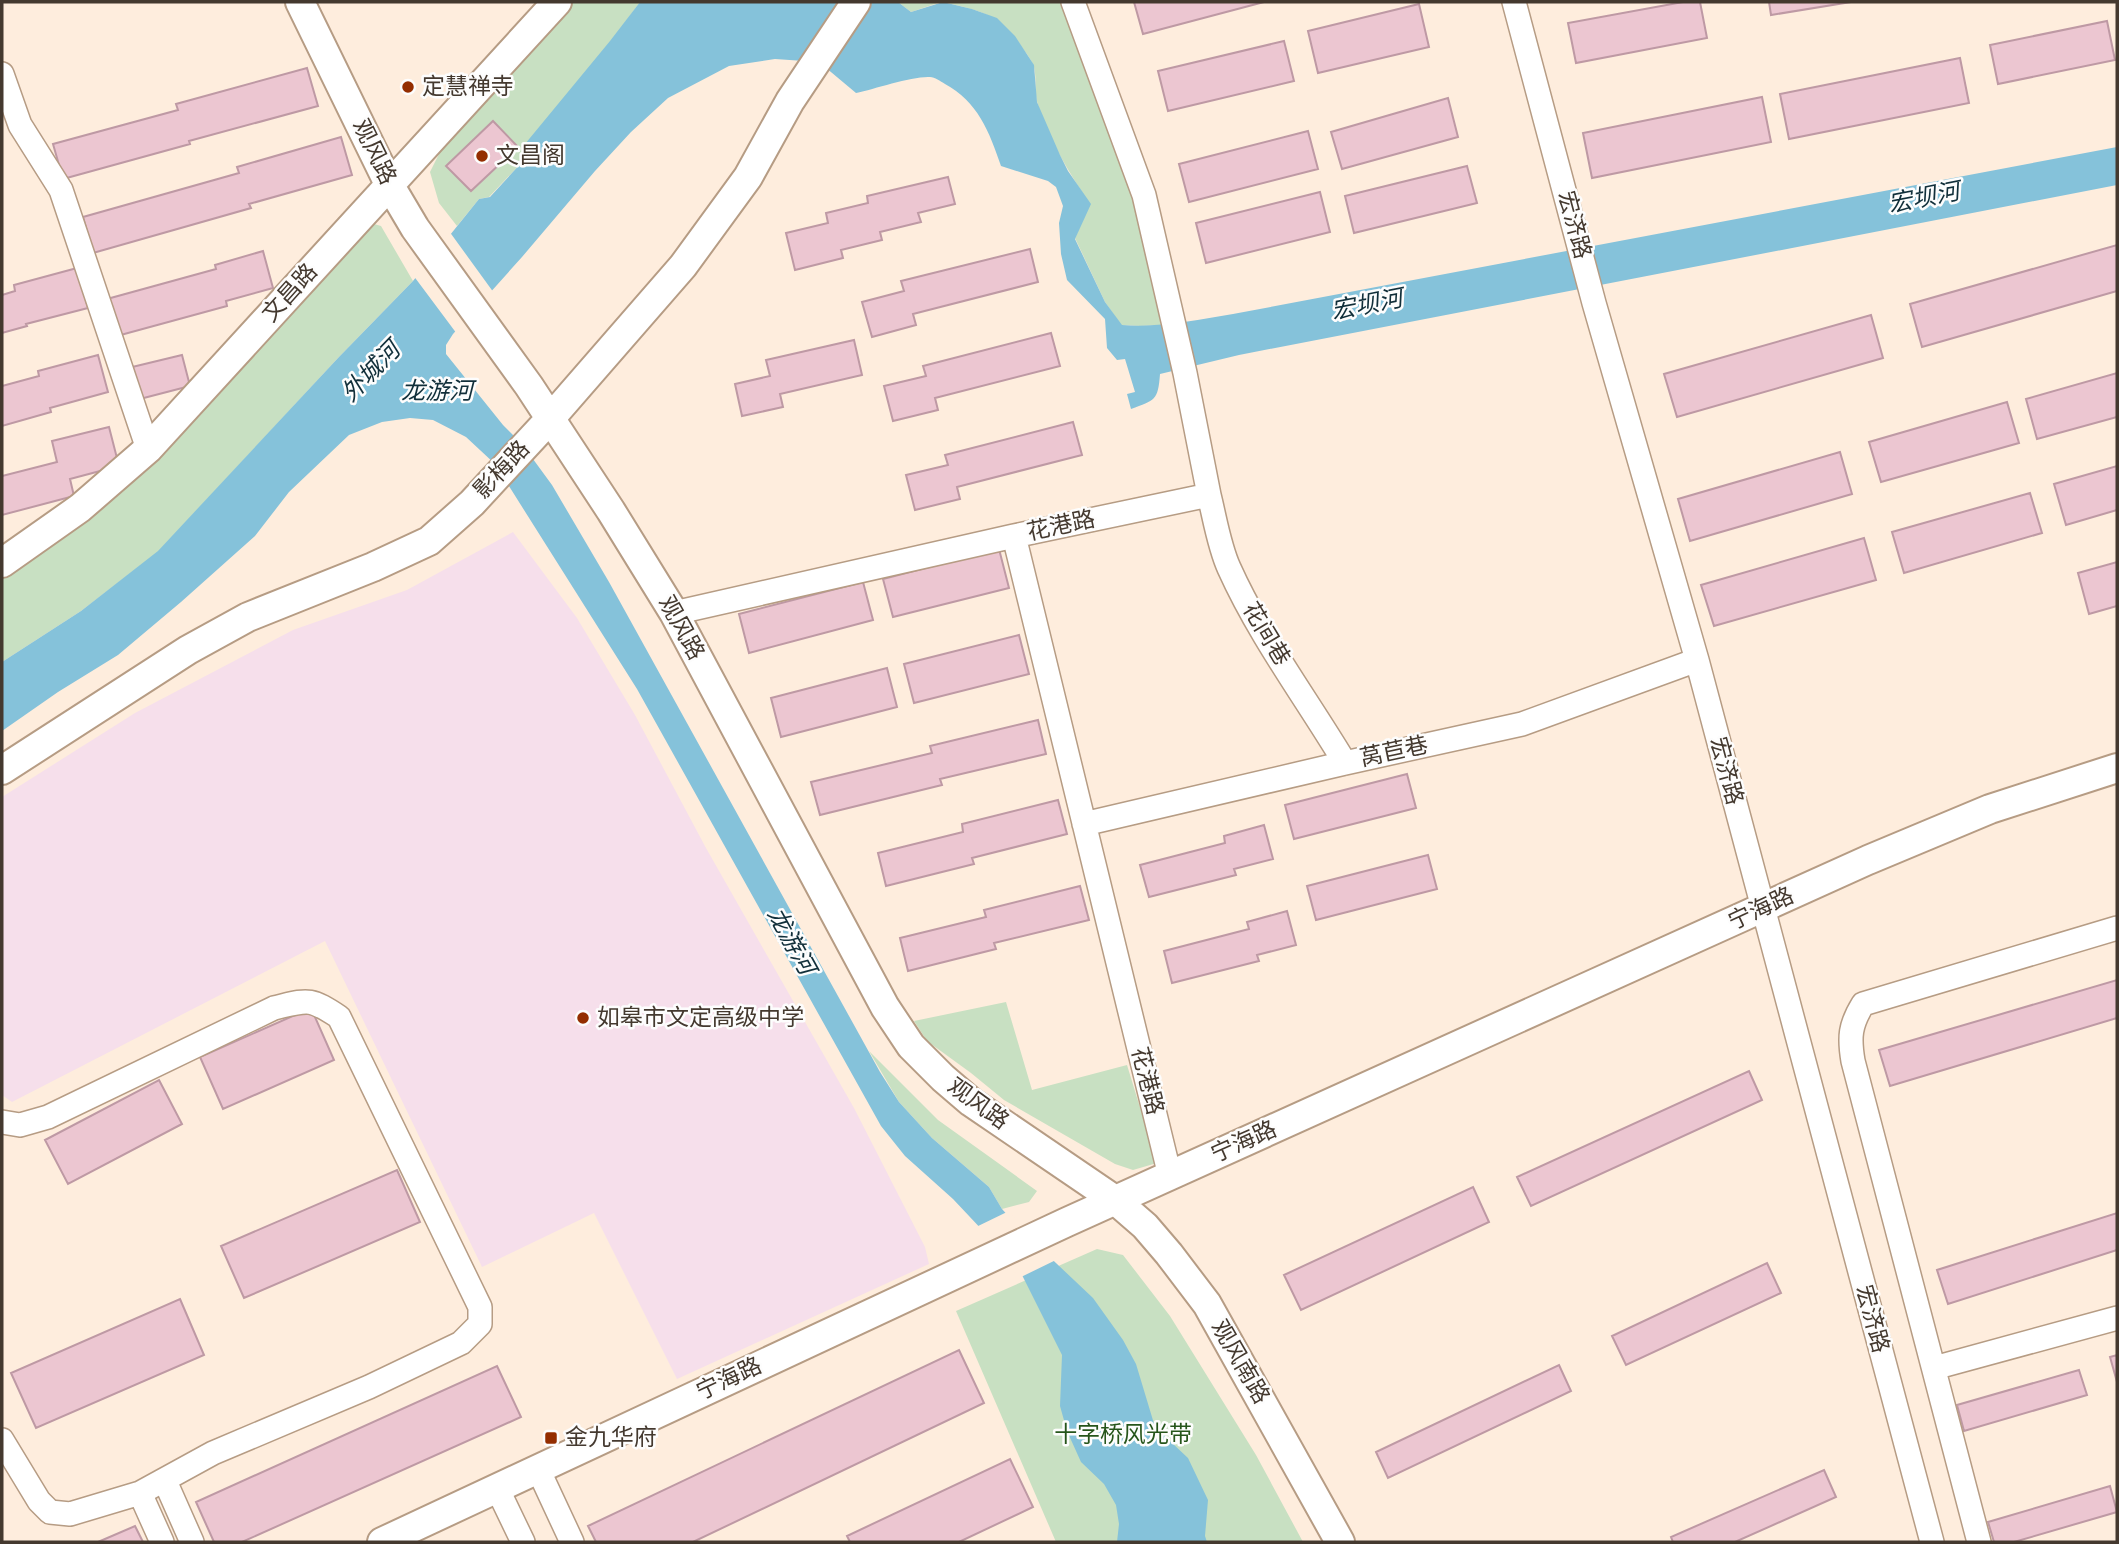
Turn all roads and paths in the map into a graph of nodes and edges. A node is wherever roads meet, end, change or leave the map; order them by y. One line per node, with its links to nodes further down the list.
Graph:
1 (300, 2): 7 (street, 观风路)
2 (557, 2): 7 (street, 文昌路)
3 (856, 2): 8 (street, 影梅路)
4 (1073, 2): 10 (street)
5 (1514, 2): 14 (street, 宏济路)
6 (2, 74): 9 (street)
7 (389, 184): 8 (street, 观风路); 9 (street, 文昌路)
8 (540, 430): 13 (street, 观风路); 16 (street, 影梅路)
9 (148, 449): 12 (street, 文昌路)
10 (1209, 495): 11 (street, 花港路); 15 (street, 花间巷)
11 (1014, 536): 13 (street); 18 (street, 花港路)
12 (2, 563)
13 (674, 613): 23 (street, 观风路)
14 (1697, 660): 15 (street, 莴苣巷); 19 (street, 宏济路)
15 (1345, 763): 18 (street, 莴苣巷)
16 (2, 770)
17 (2115, 776): 19 (street, 宁海路)
18 (1084, 824): 22 (street, 花港路)
19 (1763, 909): 22 (street, 宁海路); 37 (street, 宏济路)
20 (2117, 928): 25 (street)
21 (2, 1122): 28 (street)
22 (1170, 1176): 23 (street, 宁海路)
23 (1115, 1200): 27 (street, 宁海路); 36 (street, 观风南路)
24 (2117, 1318): 25 (street)
25 (1934, 1368): 38 (street)
26 (2, 1440): 30 (street)
27 (538, 1469): 29 (street, 宁海路); 35 (street)
28 (165, 1481): 30 (street); 32 (street)
29 (497, 1488): 33 (street, 宁海路); 34 (street)
30 (141, 1493): 31 (street)
31 (162, 1542)
32 (192, 1542)
33 (382, 1542)
34 (523, 1542)
35 (572, 1542)
36 (1340, 1542)
37 (1932, 1542)
38 (1979, 1542)

